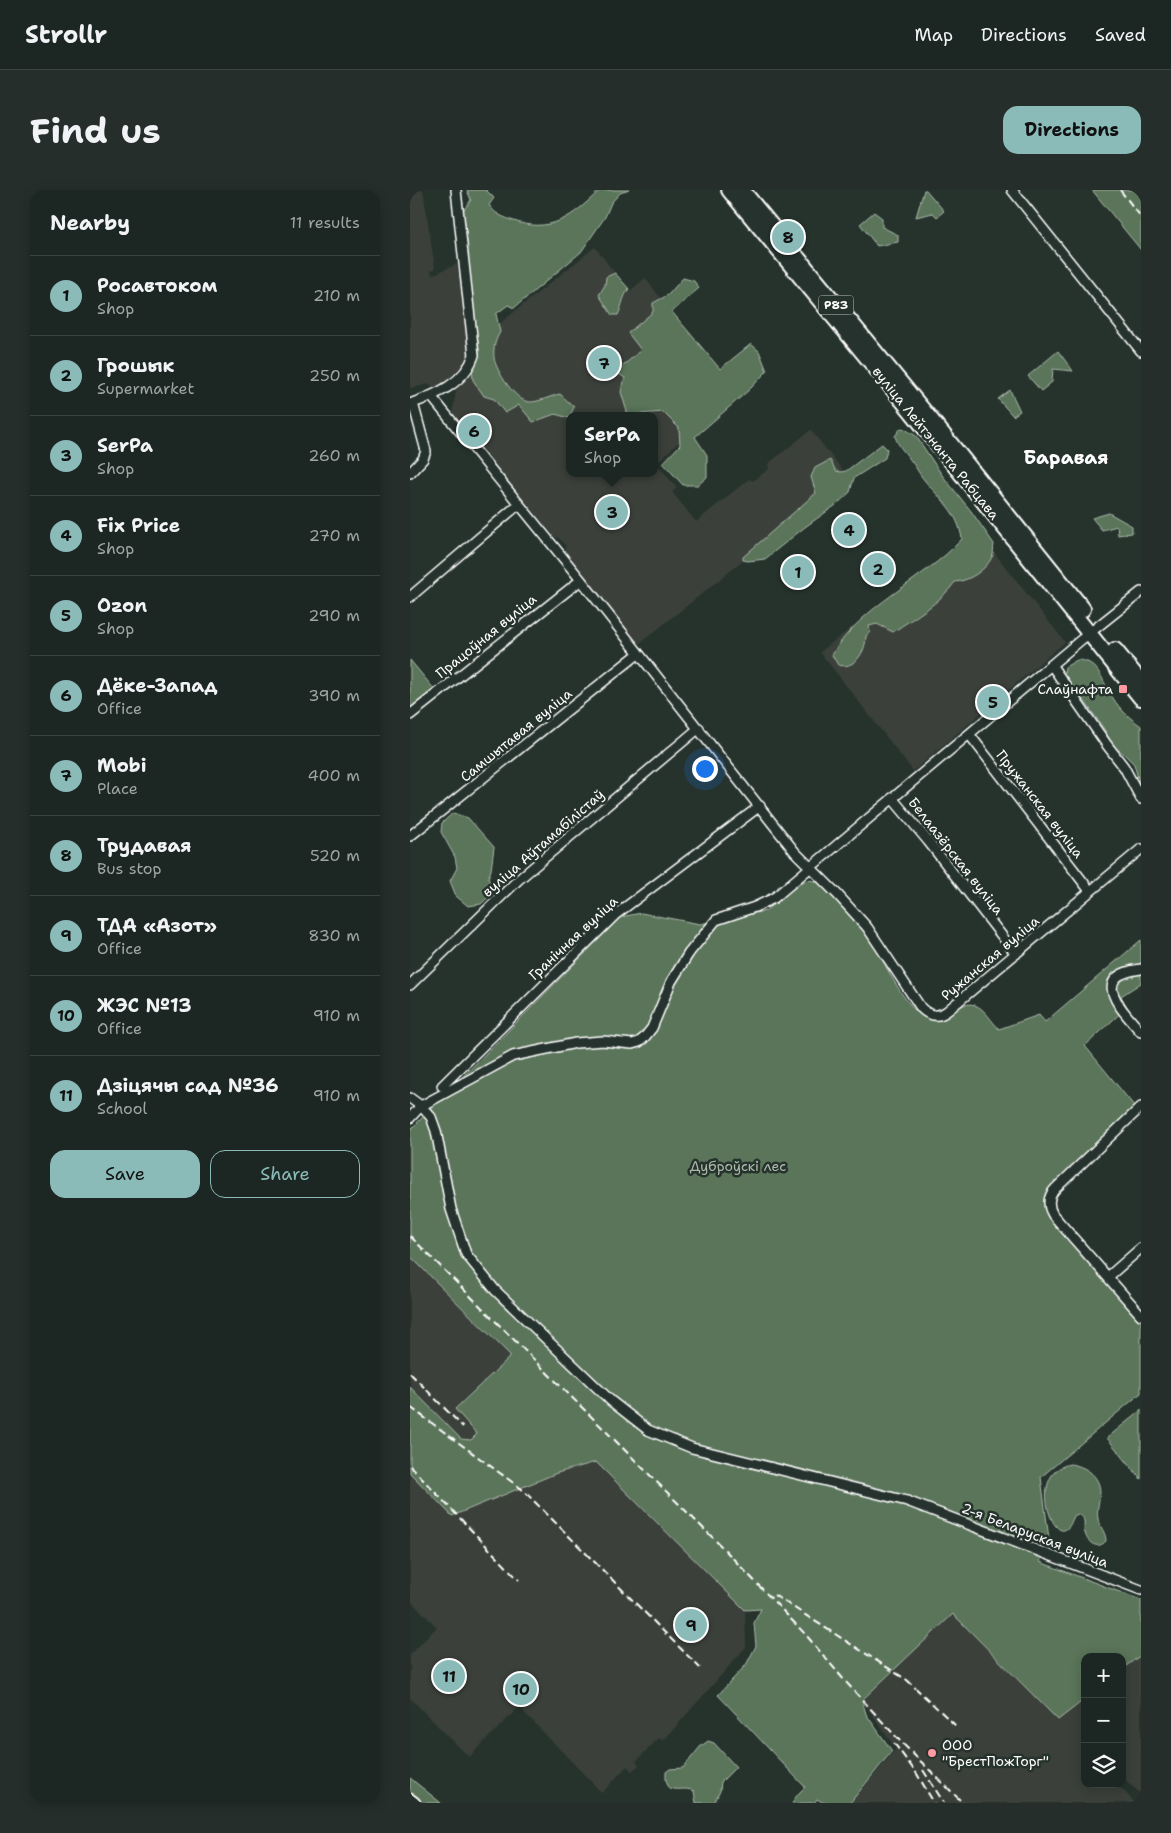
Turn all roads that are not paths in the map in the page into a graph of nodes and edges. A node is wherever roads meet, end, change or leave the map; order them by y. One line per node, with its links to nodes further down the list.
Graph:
1 (456, 190): 6 (street)
2 (729, 190): 8 (highway, вуліца Лейтэнанта Рабцава / Р83)
3 (742, 190): 8 (highway, вуліца Лейтэнанта Рабцава / Р83)
4 (1012, 190): 5 (street)
5 (1141, 351)
6 (431, 396): 7 (street); 10 (street)
7 (412, 403): 9 (street)
8 (927, 423): 14 (highway, вуліца Лейтэнанта Рабцава / Р83)
9 (410, 473)
10 (519, 504): 11 (street); 13 (street)
11 (581, 580): 15 (street); 19 (street, Працоўная вуліца)
12 (1141, 592): 14 (street)
13 (410, 597)
14 (1094, 630): 16 (street); 17 (highway, вуліца Лейтэнанта Рабцава / Р83); 18 (highway, вуліца Лейтэнанта Рабцава / Р83)
15 (638, 654): 20 (street); 25 (street, Самшытавая вуліца)
16 (1052, 666): 21 (street); 23 (street)
17 (1141, 682)
18 (1141, 698)
19 (410, 715)
20 (698, 728): 24 (street); 31 (street, вуліца Аўтамабілістаў)
21 (968, 734): 22 (street); 28 (street, Пружанская вуліца)
22 (892, 798): 27 (street); 29 (street, Белаазёрская вуліца)
23 (1141, 799)
24 (760, 806): 27 (street); 33 (street, Гранічная вуліца)
25 (410, 836)
26 (1141, 849): 28 (street, Ружанская вуліца)
27 (810, 868): 29 (street, Ружанская вуліца); 35 (street)
28 (1090, 892): 29 (street, Ружанская вуліца)
29 (1016, 954)
30 (1141, 968): 32 (street)
31 (410, 985)
32 (1141, 1032)
33 (442, 1086)
34 (410, 1098): 35 (street)
35 (422, 1106): 37 (street); 41 (street, 2-я Беларуская вуліца)
36 (1141, 1107): 39 (street)
37 (410, 1118)
38 (1141, 1248): 39 (street)
39 (1108, 1277): 40 (street)
40 (1141, 1315)
41 (1141, 1590)
42 (410, 1800): 43 (main road)
43 (414, 1803)

